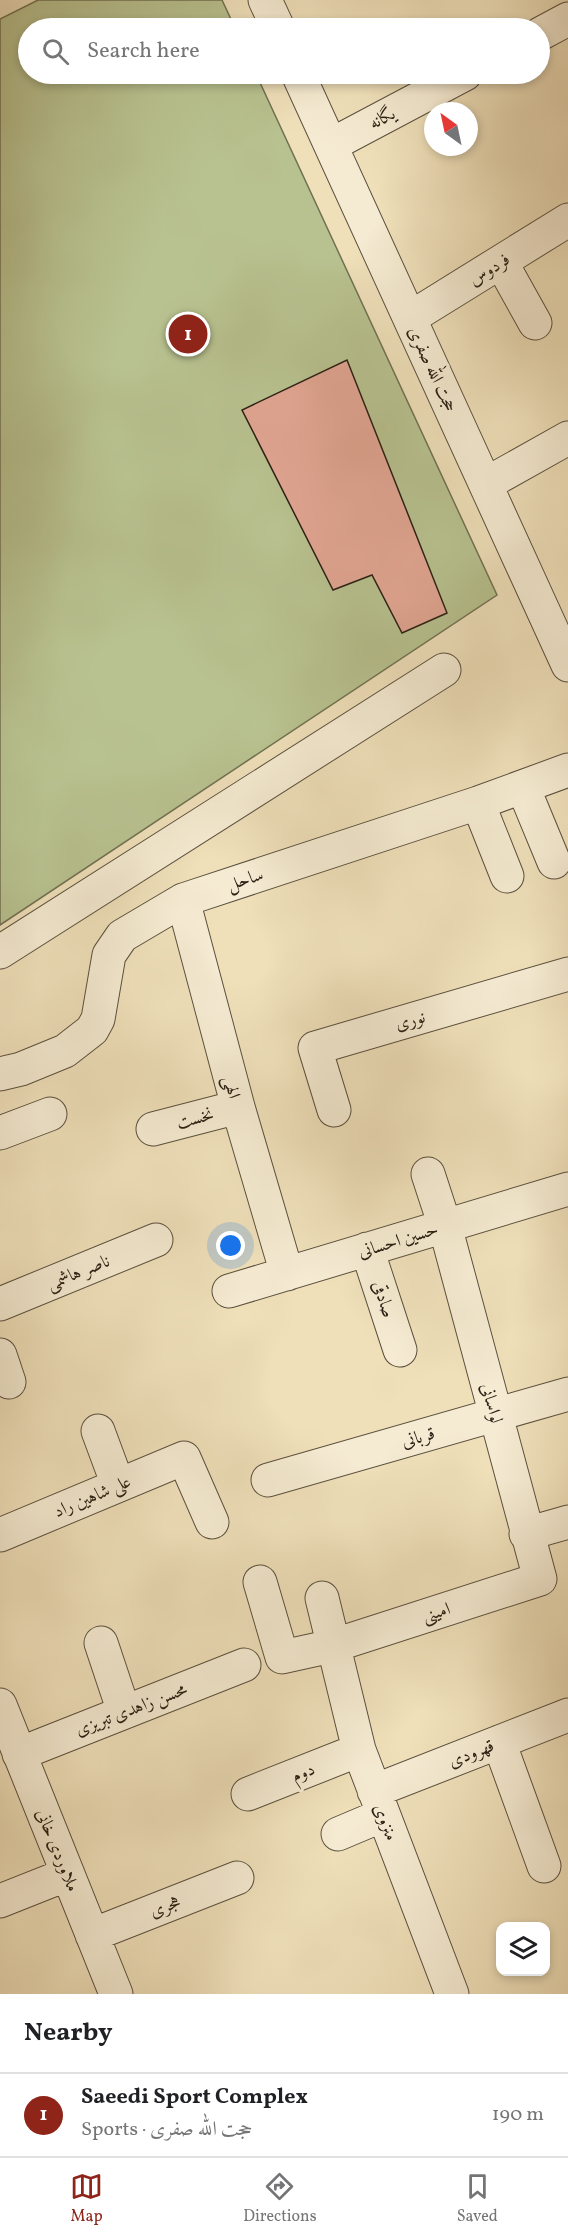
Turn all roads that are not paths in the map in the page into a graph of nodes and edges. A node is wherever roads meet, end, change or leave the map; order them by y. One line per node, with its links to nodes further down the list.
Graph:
1 (265, 0): 2 (street)
2 (273, 18)
3 (568, 19): 4 (street)
4 (550, 29)
5 (303, 84): 7 (street, حجت الله صفری)
6 (446, 84): 7 (street, یگانه)
7 (331, 145): 10 (street, حجت الله صفری)
8 (568, 220): 9 (street, فردوس)
9 (501, 262): 10 (street, فردوس); 11 (street)
10 (410, 318): 13 (street, حجت الله صفری)
11 (535, 323)
12 (568, 438): 13 (street)
13 (486, 484): 14 (street, حجت الله صفری)
14 (560, 628): 15 (street, حجت الله صفری)
15 (568, 666)
16 (444, 670): 23 (street)
17 (568, 770): 18 (street, ساحل)
18 (523, 787): 19 (street, ساحل); 20 (street)
19 (478, 803): 21 (street); 22 (street, ساحل)
20 (554, 862)
21 (507, 876)
22 (183, 900): 25 (street, ساحل); 26 (street, الهی)
23 (0, 952)
24 (568, 974): 27 (street, نوری)
25 (0, 1074)
26 (238, 1107): 29 (street, نخست); 36 (street, الهی)
27 (334, 1110)
28 (50, 1114): 30 (street)
29 (153, 1129)
30 (0, 1134)
31 (428, 1174): 33 (street, لواسانی)
32 (568, 1189): 33 (street, حسین احسانی)
33 (445, 1226): 35 (street, حسین احسانی); 41 (street, لواسانی)
34 (156, 1240): 38 (street, ناصر هاشمی)
35 (367, 1249): 36 (street, حسین احسانی); 39 (street, صادقی)
36 (287, 1274): 37 (street, حسین احسانی)
37 (229, 1291)
38 (0, 1304)
39 (400, 1350)
40 (568, 1394): 41 (street, قربانی)
41 (495, 1415): 43 (street, قربانی); 47 (street, لواسانی)
42 (98, 1431): 44 (street)
43 (268, 1480)
44 (118, 1485): 45 (street, علی شاهین راد); 48 (street, علی شاهین راد)
45 (212, 1522)
46 (568, 1522): 47 (street)
47 (526, 1534): 49 (street, لواسانی)
48 (0, 1535)
49 (540, 1579): 53 (street, امینی)
50 (260, 1582): 53 (street, امینی)
51 (322, 1598): 53 (street, منزوی)
52 (100, 1643): 56 (street)
53 (332, 1646): 59 (street, منزوی)
54 (244, 1665): 56 (street, محسن زاهدی تبریزی)
55 (0, 1705): 60 (street, ملاوردی خانی)
56 (124, 1712): 60 (street, محسن زاهدی تبریزی)
57 (568, 1714): 58 (street, قهرودی)
58 (499, 1742): 62 (street, قهرودی); 64 (street)
59 (358, 1750): 61 (street, دوم); 62 (street, منزوی)
60 (19, 1754): 65 (street, ملاوردی خانی)
61 (248, 1794)
62 (379, 1803): 63 (street, قهرودی); 69 (street, منزوی)
63 (338, 1834)
64 (544, 1866)
65 (68, 1874): 67 (street); 68 (street, ملاوردی خانی)
66 (237, 1878): 68 (street, هجری)
67 (0, 1901)
68 (92, 1935): 70 (street, ملاوردی خانی)
69 (443, 1991)
70 (116, 1994)

